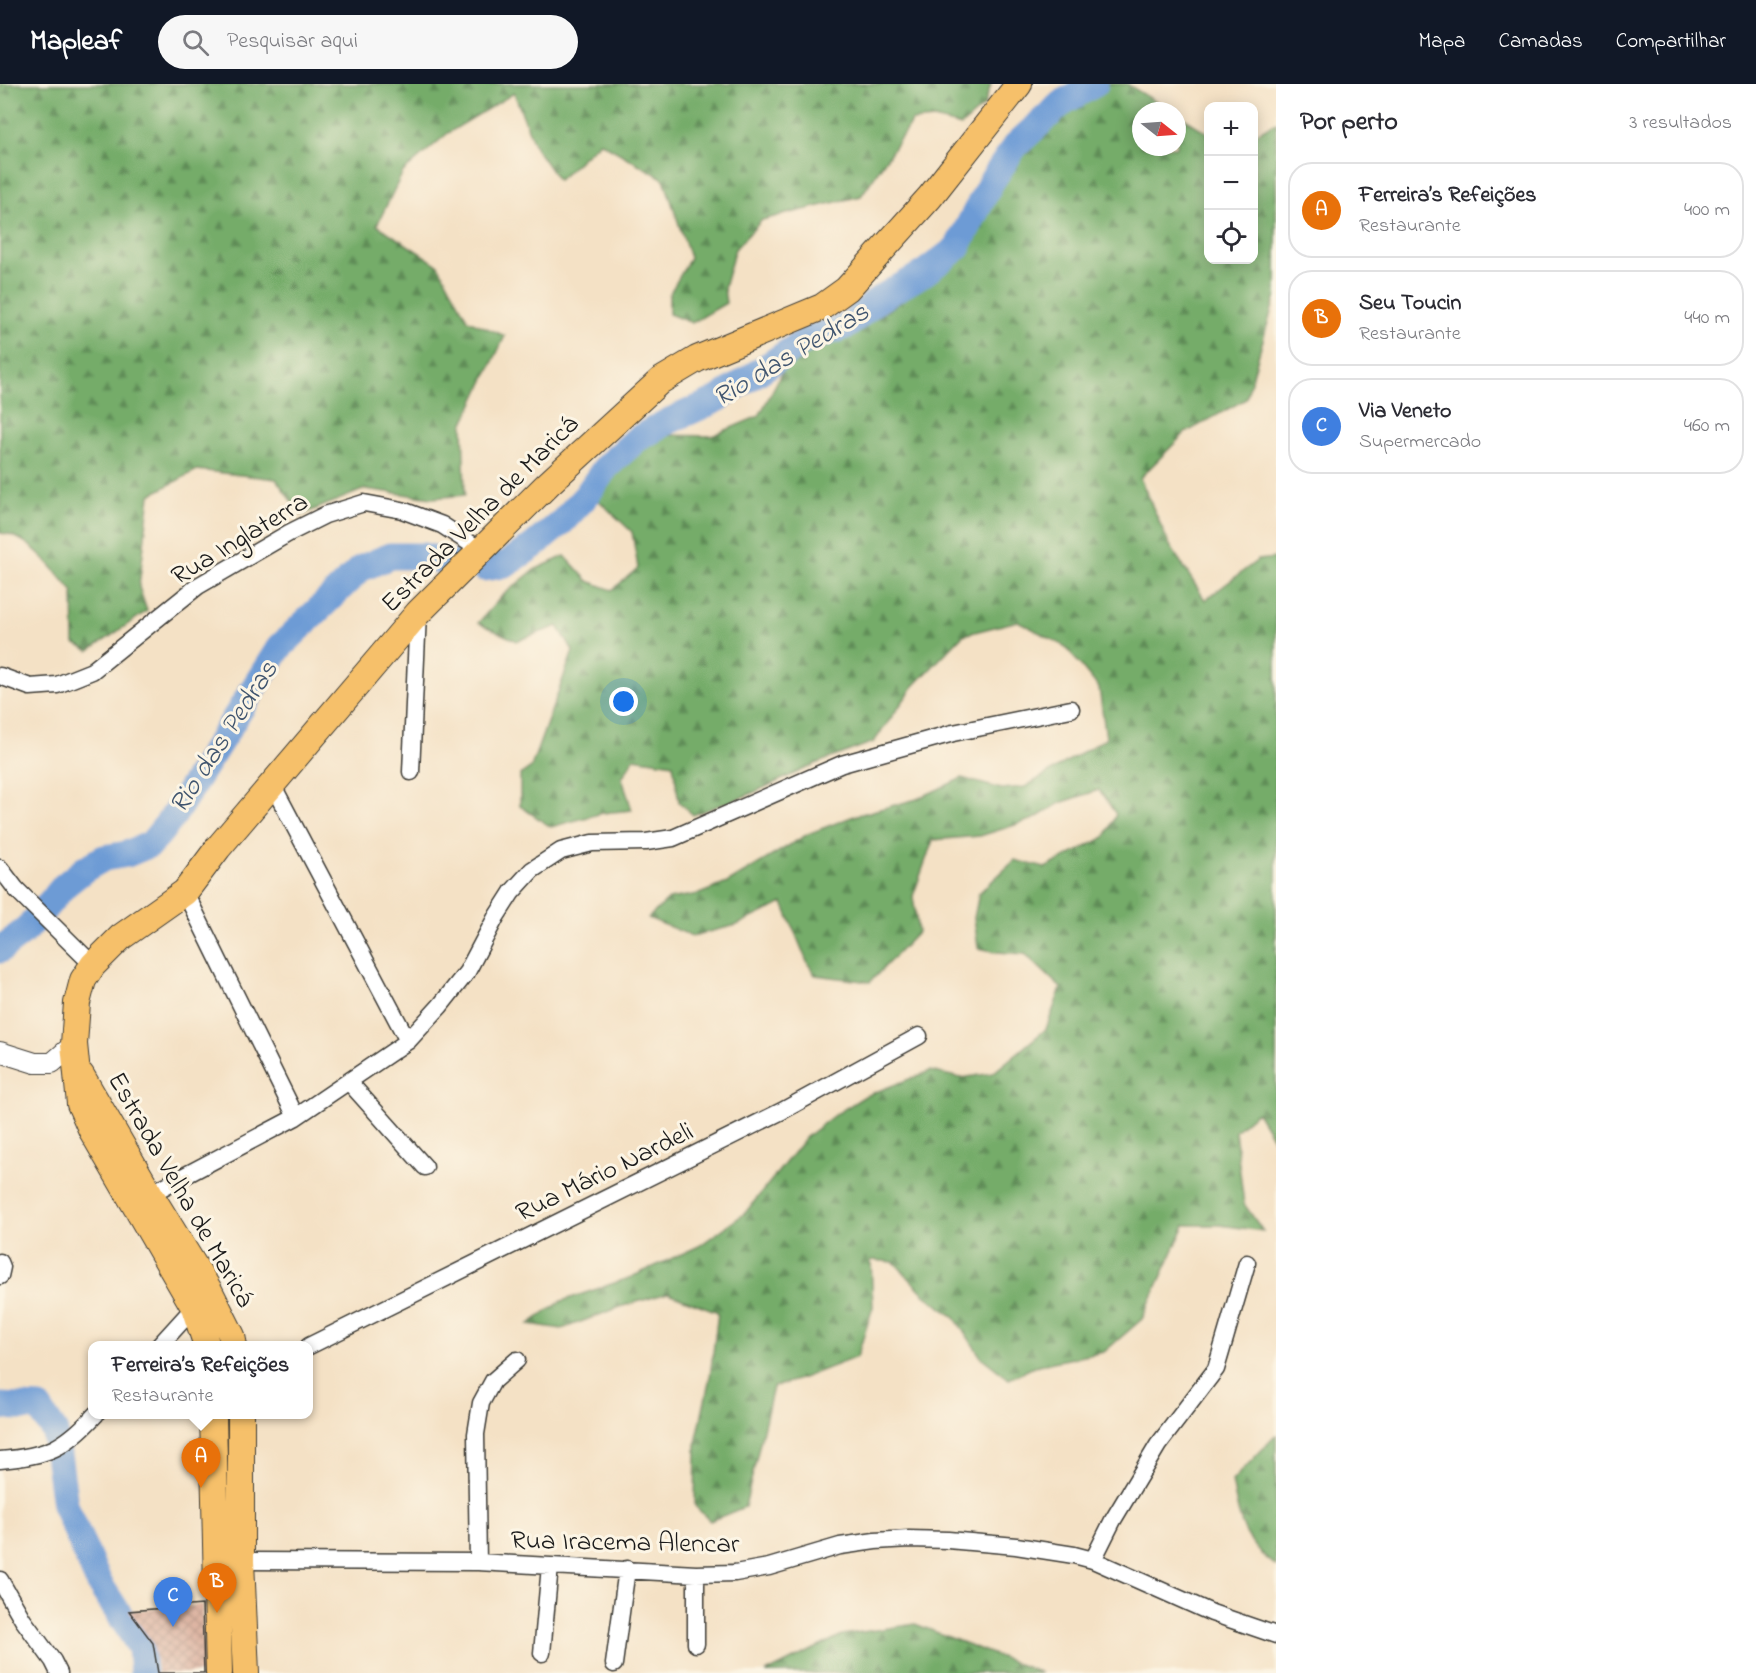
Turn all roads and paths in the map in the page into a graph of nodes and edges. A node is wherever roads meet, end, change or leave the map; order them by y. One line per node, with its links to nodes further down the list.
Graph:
1 (1019, 84): 2 (main road, Estrada Velha de Maricá)
2 (482, 551): 3 (main road, Estrada Velha de Maricá); 4 (street, Rua Inglaterra)
3 (418, 613): 6 (street); 7 (main road, Estrada Velha de Maricá)
4 (0, 676)
5 (1071, 709): 12 (street)
6 (411, 772)
7 (272, 784): 9 (main road, Estrada Velha de Maricá); 12 (street)
8 (0, 867): 10 (street)
9 (185, 892): 10 (main road, Estrada Velha de Maricá); 16 (street)
10 (93, 965): 14 (main road, Estrada Velha de Maricá)
11 (919, 1036): 26 (street, Rua Mário Nardeli)
12 (408, 1041): 15 (street)
13 (0, 1052): 14 (street)
14 (75, 1054): 18 (main road, Estrada Velha de Maricá); 22 (main road, Estrada Velha de Maricá)
15 (349, 1082): 16 (street); 17 (street)
16 (296, 1116): 18 (street)
17 (425, 1167)
18 (150, 1194): 22 (main road, Estrada Velha de Maricá)
19 (0, 1262): 21 (street)
20 (1247, 1263): 32 (street)
21 (0, 1276)
22 (202, 1299): 23 (street); 24 (main road, Estrada Velha de Maricá); 25 (main road, Estrada Velha de Maricá)
23 (164, 1341)
24 (206, 1341)
25 (233, 1341)
26 (313, 1344)
27 (517, 1360): 34 (street)
28 (213, 1419): 44 (main road)
29 (241, 1419): 33 (main road)
30 (91, 1421): 31 (street)
31 (0, 1460)
32 (1093, 1560): 37 (street, Rua Iracema Alencar); 39 (street, Rua Iracema Alencar)
33 (241, 1561): 34 (street, Rua Iracema Alencar); 45 (main road)
34 (478, 1563): 35 (street, Rua Iracema Alencar)
35 (550, 1566): 36 (street, Rua Iracema Alencar); 41 (street)
36 (627, 1569): 37 (street, Rua Iracema Alencar); 42 (street)
37 (696, 1574): 40 (street)
38 (0, 1580): 43 (street)
39 (1276, 1635)
40 (696, 1644)
41 (542, 1653)
42 (614, 1664)
43 (59, 1673)
44 (219, 1673)
45 (246, 1673)

